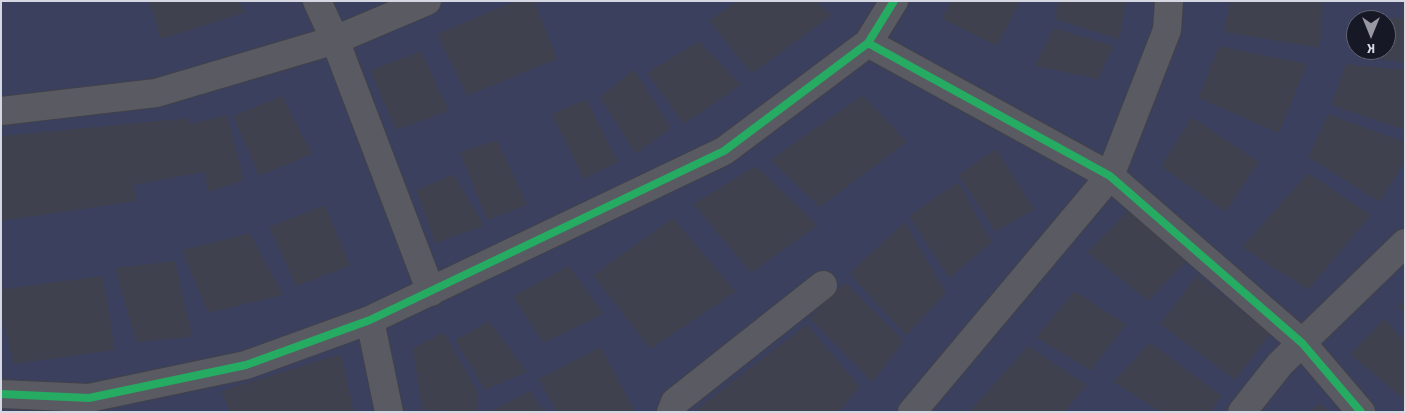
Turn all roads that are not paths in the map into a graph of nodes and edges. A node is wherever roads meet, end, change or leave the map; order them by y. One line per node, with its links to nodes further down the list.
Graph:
1 (317, 1): 5 (street)
2 (428, 1): 5 (street)
3 (894, 1): 6 (street)
4 (1169, 1): 8 (street)
5 (335, 40): 7 (street); 11 (street)
6 (868, 43): 8 (street); 11 (street)
7 (1, 111)
8 (1110, 176): 13 (street); 17 (street)
9 (1405, 243): 13 (street)
10 (823, 286): 16 (street)
11 (431, 292): 12 (street)
12 (370, 320): 14 (street); 15 (street)
13 (1302, 342): 18 (street); 19 (street)
14 (1, 394)
15 (389, 412)
16 (671, 412)
17 (912, 412)
18 (1242, 412)
19 (1361, 412)

